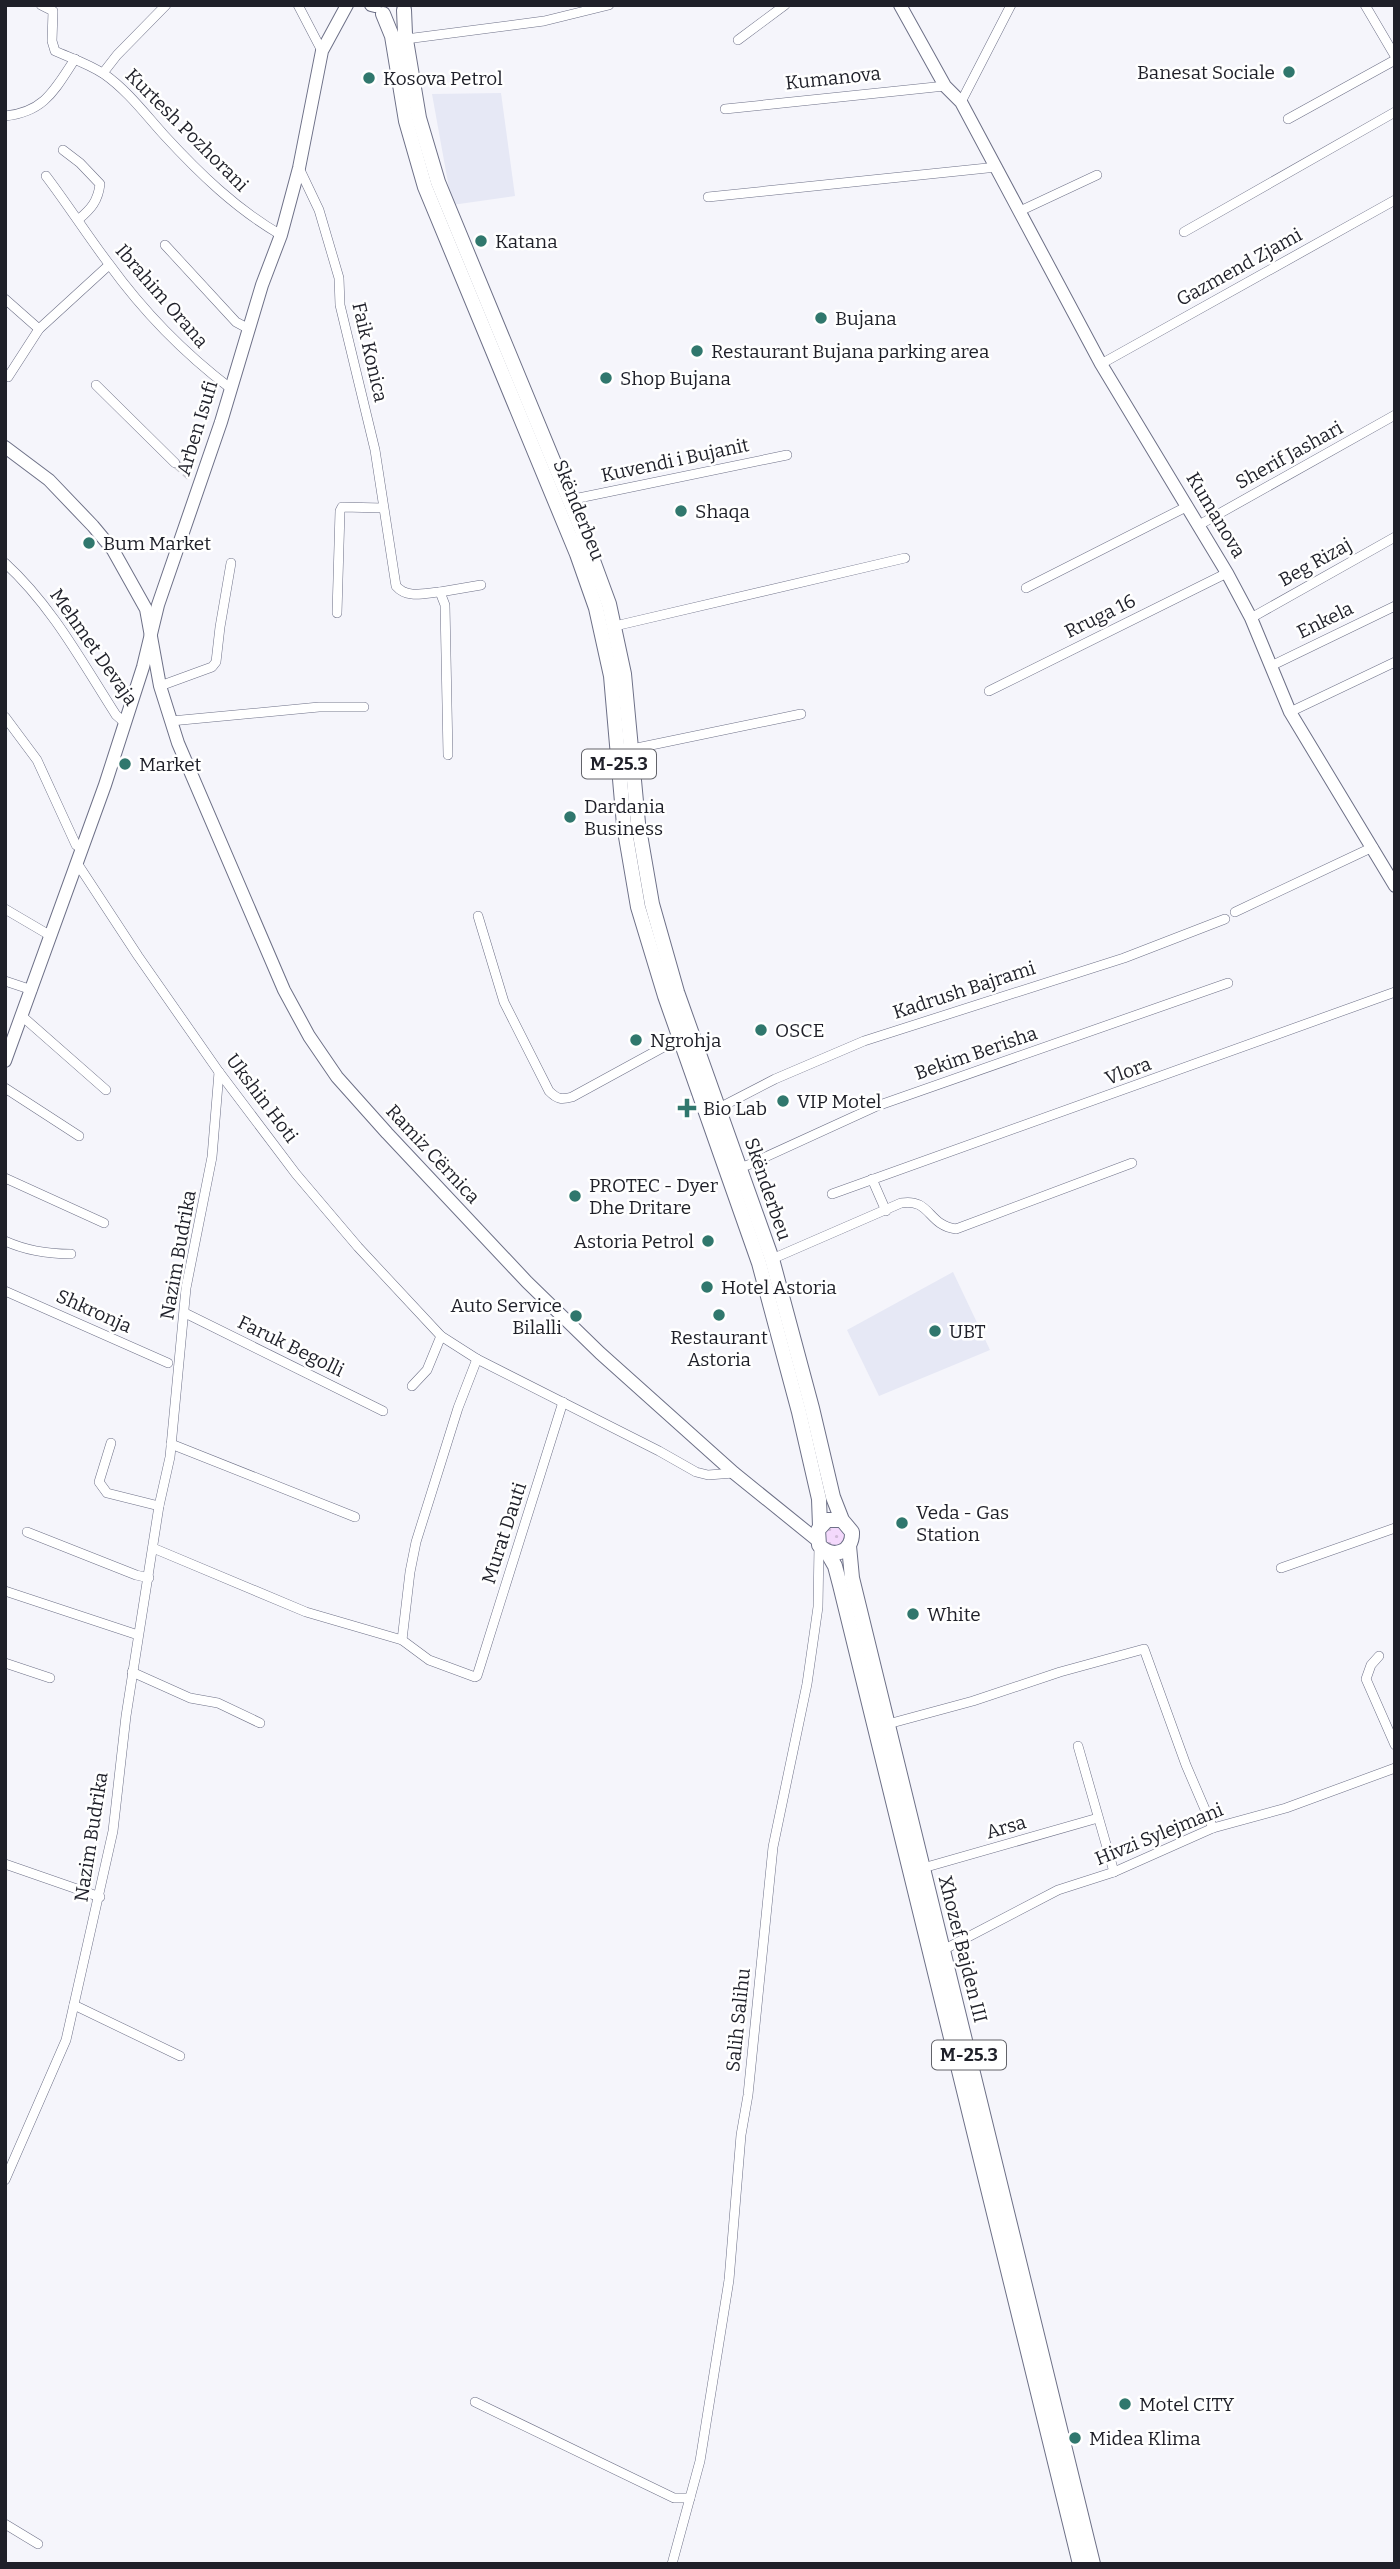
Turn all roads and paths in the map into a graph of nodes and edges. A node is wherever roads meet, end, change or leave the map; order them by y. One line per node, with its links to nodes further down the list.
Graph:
1 (41, 5): 16 (street, Kurtesh Pozhorani)
2 (166, 5): 17 (street, Kurtesh Pozhorani)
3 (298, 5): 14 (street)
4 (348, 5): 14 (street, Arben Isufi)
5 (610, 5): 12 (street)
6 (785, 5): 13 (street)
7 (900, 5): 18 (street, Kumanova)
8 (1011, 5): 19 (street)
9 (1365, 5): 15 (street)
10 (376, 8): 11 (main road, M-25.3); 91 (main road, Skënderbeu / M-25.3)
11 (406, 8): 12 (main road, Skënderbeu / M-25.3)
12 (406, 39): 48 (main road, Skënderbeu / M-25.3)
13 (738, 40)
14 (321, 51): 26 (street, Arben Isufi)
15 (1395, 58): 23 (street)
16 (75, 59): 17 (street, Kurtesh Pozhorani); 22 (street)
17 (103, 73): 34 (street, Kurtesh Pozhorani)
18 (945, 86): 19 (street, Kumanova); 20 (street, Kumanova)
19 (961, 102): 25 (street, Kumanova)
20 (725, 108)
21 (1395, 112): 33 (street)
22 (5, 116)
23 (1288, 119)
24 (63, 150): 32 (street)
25 (997, 167): 29 (street); 31 (street, Kumanova)
26 (299, 168): 34 (street, Arben Isufi); 50 (street, Faik Konica)
27 (1097, 175): 31 (street)
28 (46, 176): 32 (street, Ibrahim Orana)
29 (708, 197)
30 (1395, 200): 40 (street, Gazmend Zjami)
31 (1020, 211): 40 (street, Kumanova)
32 (79, 219): 36 (street, Ibrahim Orana)
33 (1184, 232)
34 (281, 235): 39 (street, Arben Isufi)
35 (165, 245): 39 (street)
36 (109, 265): 38 (street); 43 (street, Ibrahim Orana)
37 (5, 299): 38 (street)
38 (39, 328): 41 (street)
39 (249, 329): 43 (street, Arben Isufi)
40 (1101, 364): 49 (street, Kumanova)
41 (8, 377)
42 (96, 385): 47 (street)
43 (230, 388): 64 (street, Arben Isufi)
44 (1395, 415): 51 (street, Sherif Jashari)
45 (5, 447): 64 (street, Ramiz Cërnica)
46 (788, 455): 48 (street, Kuvendi i Bujanit)
47 (175, 463)
48 (569, 500): 63 (main road, Skënderbeu / M-25.3)
49 (1188, 506): 51 (street, Kumanova); 58 (street)
50 (383, 508): 59 (street, Faik Konica); 61 (street)
51 (1199, 525): 56 (street, Kumanova)
52 (1395, 537): 62 (street, Beg Rizaj)
53 (905, 558): 63 (street)
54 (5, 563): 73 (street, Mehmet Devaja)
55 (231, 563): 67 (street)
56 (1227, 573): 62 (street, Kumanova); 68 (street, Rruga 16)
57 (481, 585): 59 (street, Faik Konica)
58 (1026, 588)
59 (440, 592): 76 (street)
60 (1395, 606): 66 (street, Enkela)
61 (337, 613)
62 (1251, 618): 66 (street, Kumanova)
63 (615, 626): 75 (main road, Skënderbeu / M-25.3)
64 (151, 635): 67 (street, Ramiz Cërnica); 73 (street, Arben Isufi)
65 (1395, 662): 70 (street)
66 (1271, 666): 70 (street, Kumanova)
67 (160, 685): 72 (street, Ramiz Cërnica)
68 (989, 691)
69 (363, 707): 72 (street)
70 (1290, 712): 77 (street, Kumanova)
71 (801, 714): 75 (street)
72 (171, 721): 118 (street, Ramiz Cërnica)
73 (124, 722): 78 (street, Arben Isufi)
74 (8, 724): 78 (street)
75 (632, 749): 96 (main road, Skënderbeu / M-25.3)
76 (448, 755)
77 (1373, 847): 80 (street, Kumanova); 82 (street)
78 (82, 849): 79 (street, Arben Isufi)
79 (77, 863): 85 (street, Arben Isufi); 93 (street, Ukshin Hoti)
80 (1395, 886)
81 (5, 909): 85 (street)
82 (1235, 912)
83 (478, 916): 91 (street)
84 (1225, 919): 96 (street, Kadrush Bajrami)
85 (51, 936): 88 (street, Arben Isufi)
86 (5, 981): 88 (street)
87 (1228, 983): 99 (street, Bekim Berisha)
88 (32, 990): 90 (street, Arben Isufi)
89 (1395, 992): 101 (street, Vlora)
90 (23, 1017): 92 (street, Arben Isufi); 95 (street)
91 (680, 1038): 122 (main road, Skënderbeu / M-25.3)
92 (5, 1061)
93 (219, 1072): 109 (street, Nazim Budrika); 110 (street, Ukshin Hoti)
94 (5, 1088): 97 (street)
95 (106, 1090)
96 (719, 1108): 99 (main road, Skënderbeu / M-25.3)
97 (79, 1136)
98 (1132, 1163): 103 (street)
99 (741, 1167): 107 (main road, Skënderbeu / M-25.3)
100 (5, 1178): 104 (street)
101 (872, 1180): 102 (street, Vlora); 103 (street)
102 (832, 1194)
103 (886, 1210): 107 (street)
104 (104, 1223)
105 (5, 1241): 106 (street)
106 (71, 1254)
107 (772, 1259): 122 (main road, Skënderbeu / M-25.3)
108 (5, 1291): 112 (street, Shkronja)
109 (185, 1313): 115 (street, Faruk Begolli); 117 (street, Nazim Budrika)
110 (441, 1336): 111 (street, Ukshin Hoti); 113 (street)
111 (477, 1359): 114 (street, Ukshin Hoti); 131 (street)
112 (168, 1363)
113 (412, 1386)
114 (563, 1402): 118 (street, Ukshin Hoti); 131 (street, Murat Dauti)
115 (383, 1411)
116 (111, 1443): 119 (street)
117 (171, 1444): 119 (street, Nazim Budrika); 120 (street)
118 (734, 1474): 121 (street, Ramiz Cërnica)
119 (159, 1506): 126 (street, Nazim Budrika)
120 (355, 1517)
121 (793, 1520): 122 (street, Ramiz Cërnica); 122 (street)
122 (823, 1527): 125 (main road); 125 (main road, M-25.3); 152 (street, Salih Salihu); 156 (main road, Xhozef Bajden III / M-25.3)
123 (1395, 1528): 127 (street)
124 (27, 1532): 128 (street)
125 (849, 1546): 137 (main road, Xhozef Bajden III / M-25.3)
126 (153, 1548): 128 (street, Nazim Budrika); 131 (street)
127 (1281, 1568)
128 (149, 1577): 130 (street, Nazim Budrika)
129 (5, 1591): 130 (street)
130 (138, 1635): 134 (street, Nazim Budrika)
131 (402, 1640)
132 (1379, 1656): 138 (street)
133 (5, 1663): 135 (street)
134 (132, 1672): 136 (street); 146 (street, Nazim Budrika)
135 (50, 1678)
136 (260, 1723)
137 (888, 1724): 142 (street); 144 (main road, Xhozef Bajden III / M-25.3)
138 (1395, 1745)
139 (1078, 1746): 141 (street)
140 (1395, 1769): 142 (street, Hivzi Sylejmani)
141 (1098, 1818): 144 (street, Arsa); 145 (street)
142 (1213, 1828): 145 (street, Hivzi Sylejmani)
143 (5, 1864): 146 (street)
144 (923, 1868): 147 (main road, Xhozef Bajden III / M-25.3)
145 (1114, 1872): 147 (street, Hivzi Sylejmani)
146 (100, 1897): 148 (street, Nazim Budrika)
147 (943, 1950): 157 (main road, Xhozef Bajden III / M-25.3)
148 (74, 2005): 149 (street); 150 (street, Nazim Budrika)
149 (180, 2056)
150 (5, 2180)
151 (475, 2402): 152 (street)
152 (690, 2498): 155 (street, Salih Salihu)
153 (5, 2524): 154 (street)
154 (38, 2544)
155 (672, 2564)
156 (1080, 2564)
157 (1093, 2564)

